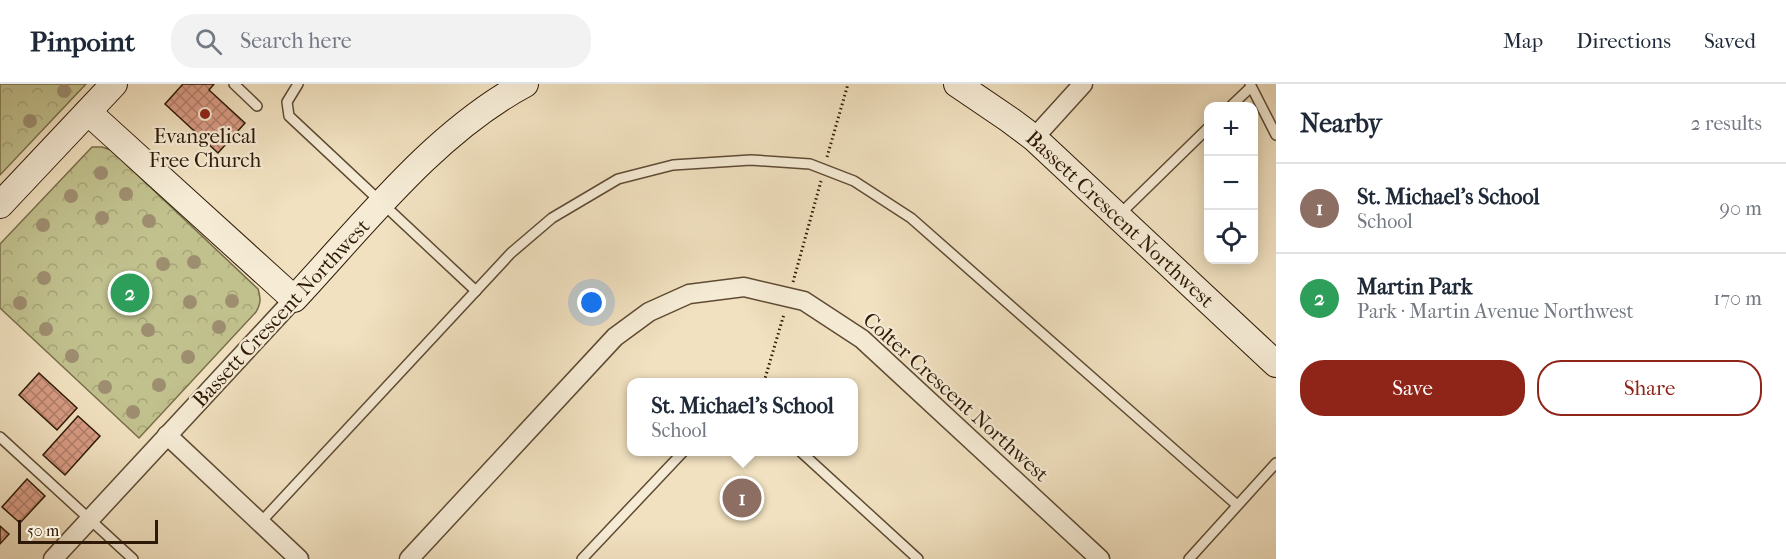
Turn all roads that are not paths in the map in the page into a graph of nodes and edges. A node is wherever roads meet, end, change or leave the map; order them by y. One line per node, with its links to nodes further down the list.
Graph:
1 (114, 84): 10 (street)
2 (234, 84): 9 (lane)
3 (298, 84): 14 (lane)
4 (525, 84): 14 (street, Bassett Crescent Northwest)
5 (957, 84): 13 (street, Bassett Crescent Northwest)
6 (1083, 84): 13 (street)
7 (1250, 86): 8 (lane); 12 (lane)
8 (1235, 102)
9 (257, 106)
10 (88, 112): 15 (street); 18 (street)
11 (1204, 133): 16 (lane)
12 (1276, 135)
13 (1034, 138): 16 (street, Bassett Crescent Northwest)
14 (382, 204): 17 (lane); 18 (street, Bassett Crescent Northwest)
15 (0, 205)
16 (1117, 216): 19 (street, Bassett Crescent Northwest)
17 (476, 291): 25 (lane); 27 (lane)
18 (294, 299): 20 (street, Bassett Crescent Northwest)
19 (1276, 364)
20 (167, 435): 26 (street, Bassett Crescent Northwest); 27 (street)
21 (0, 438): 26 (lane)
22 (679, 456): 32 (lane)
23 (805, 456): 33 (lane)
24 (1276, 464): 25 (lane)
25 (1237, 505): 35 (lane)
26 (90, 519): 28 (street, Bassett Crescent Northwest); 29 (lane)
27 (260, 523): 30 (street)
28 (53, 559)
29 (133, 559)
30 (299, 559)
31 (409, 559): 34 (street, Colter Crescent Northwest)
32 (582, 559)
33 (918, 559)
34 (1100, 559)
35 (1189, 559)

